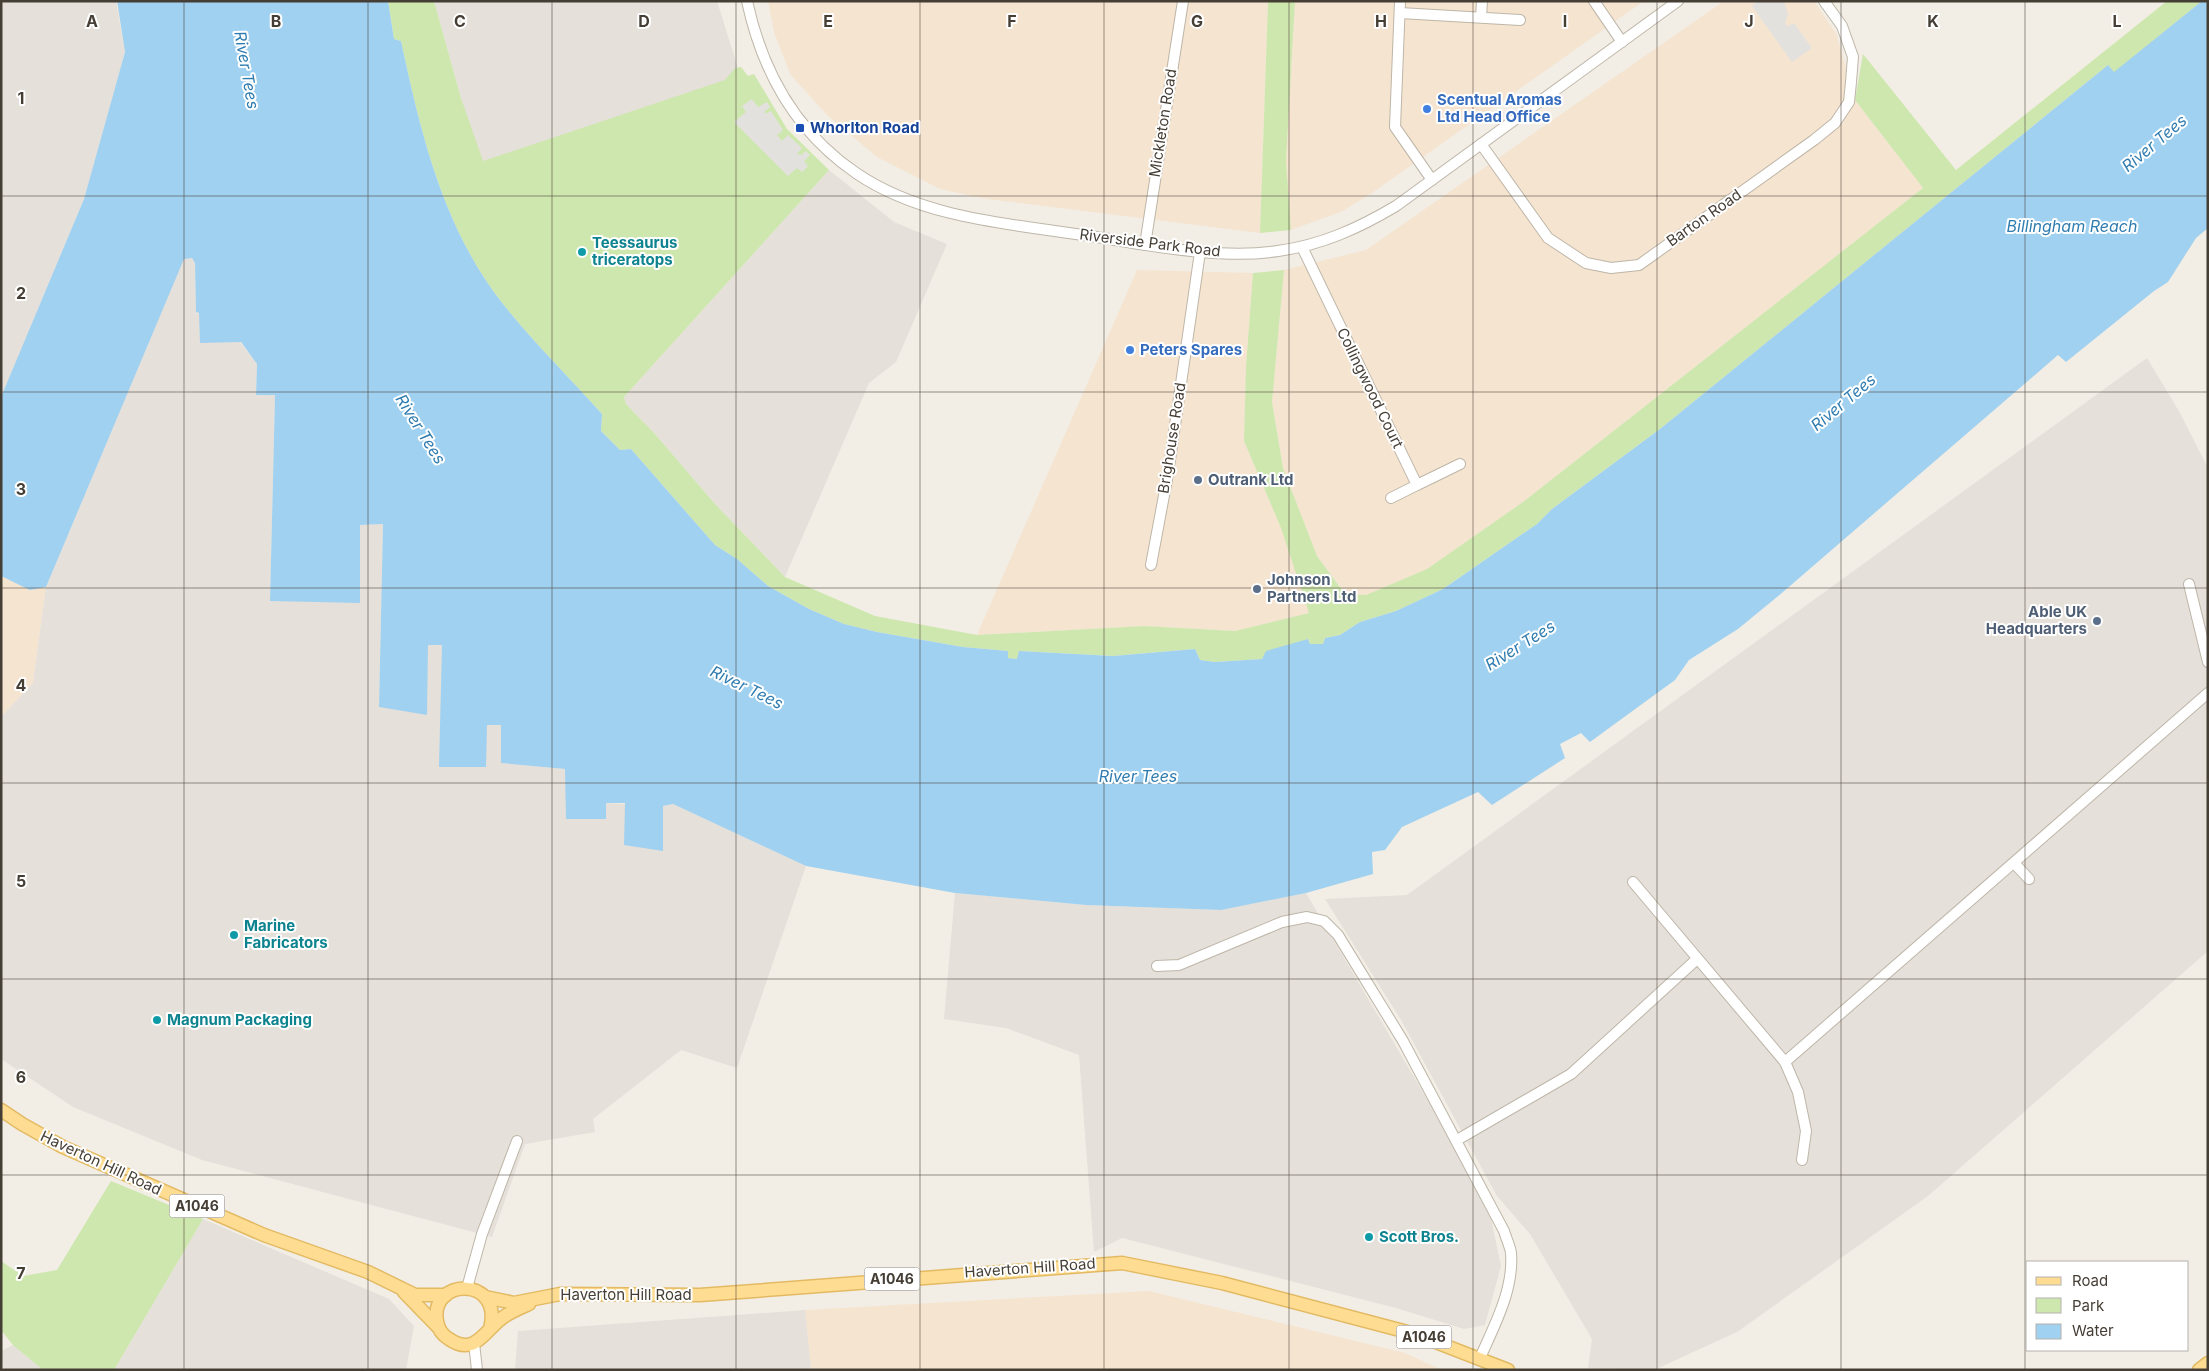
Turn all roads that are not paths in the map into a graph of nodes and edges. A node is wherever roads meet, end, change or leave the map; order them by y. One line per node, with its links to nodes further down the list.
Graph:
1 (747, 1): 14 (street, Riverside Park Road)
2 (1183, 1): 14 (street, Mickleton Road)
3 (1400, 1): 8 (street)
4 (1482, 1): 9 (street)
5 (1594, 1): 11 (street)
6 (1678, 1): 11 (street, Riverside Park Road)
7 (1824, 1): 12 (street, Barton Road)
8 (1400, 13): 9 (street); 13 (street)
9 (1480, 18): 10 (street)
10 (1520, 20)
11 (1622, 42): 12 (street, Riverside Park Road)
12 (1481, 144): 13 (street, Riverside Park Road)
13 (1432, 180): 15 (street, Riverside Park Road)
14 (1145, 245): 16 (street, Riverside Park Road)
15 (1302, 247): 16 (street, Riverside Park Road); 18 (street, Collingwood Court)
16 (1200, 252): 20 (street, Brighouse Road)
17 (1460, 464): 18 (street)
18 (1417, 485): 19 (street)
19 (1391, 498)
20 (1151, 565)
21 (2189, 584): 22 (street)
22 (2208, 662)
23 (2205, 699): 24 (street)
24 (2014, 863): 25 (street); 29 (street)
25 (2029, 878)
26 (1633, 882): 27 (street)
27 (1697, 959): 29 (street); 31 (street)
28 (1157, 966): 31 (street)
29 (1785, 1062): 33 (street)
30 (1, 1110): 34 (main road, Haverton Hill Road / A1046)
31 (1457, 1140): 42 (street)
32 (517, 1141): 35 (street)
33 (1802, 1160)
34 (400, 1288): 36 (main road, Haverton Hill Road / A1046); 39 (main road, Haverton Hill Road / A1046)
35 (467, 1288): 36 (main road, Haverton Hill Road / A1046); 37 (main road, Haverton Hill Road / A1046)
36 (446, 1295): 39 (main road)
37 (485, 1296): 38 (main road, Haverton Hill Road / A1046); 40 (main road)
38 (537, 1300): 40 (main road, Haverton Hill Road / A1046); 42 (main road, Haverton Hill Road / A1046)
39 (439, 1328): 41 (main road, Haverton Hill Road / A1046)
40 (490, 1329): 41 (main road, Haverton Hill Road / A1046)
41 (474, 1343): 44 (street)
42 (1480, 1358): 45 (main road, Haverton Hill Road / A1046)
43 (2208, 1363): 46 (main road)
44 (477, 1370)
45 (1508, 1370)
46 (2199, 1370)

